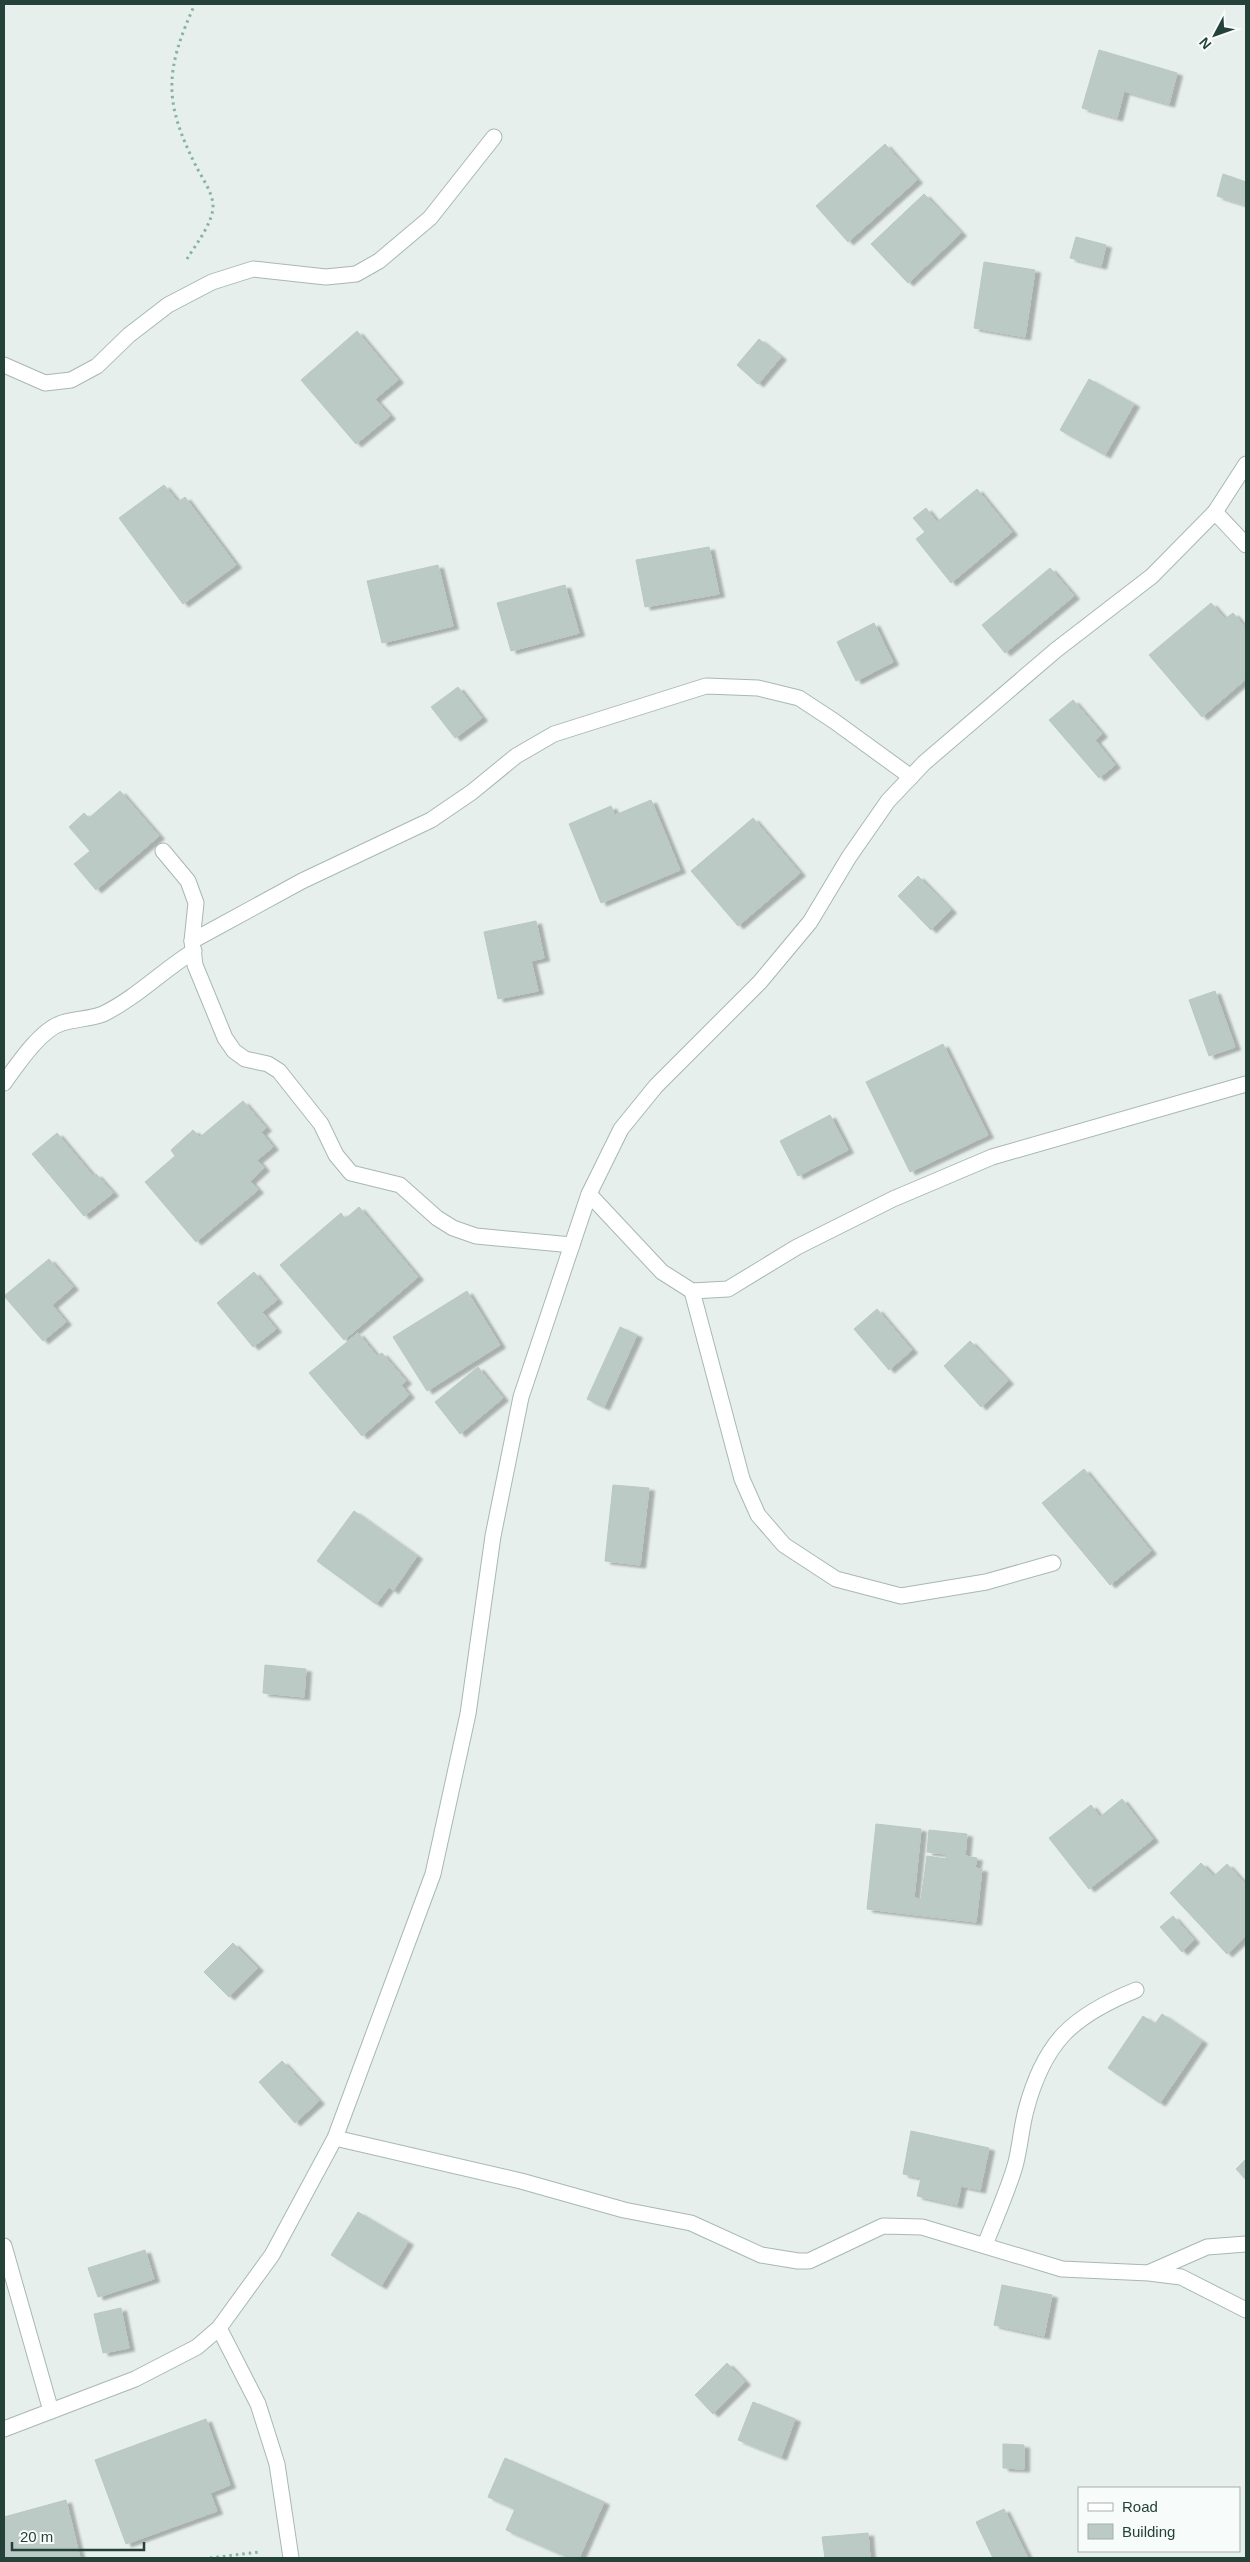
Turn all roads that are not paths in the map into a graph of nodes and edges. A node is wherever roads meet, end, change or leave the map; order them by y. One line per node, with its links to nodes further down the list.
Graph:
1 (494, 137): 2 (street)
2 (4, 365)
3 (1246, 464): 4 (street)
4 (1215, 512): 5 (street); 6 (street)
5 (1246, 545)
6 (911, 778): 8 (street); 11 (street)
7 (163, 851): 8 (street)
8 (193, 946): 9 (street); 12 (street)
9 (4, 1083)
10 (1246, 1084): 13 (street)
11 (589, 1194): 12 (street); 13 (street)
12 (572, 1245): 16 (street)
13 (692, 1290): 14 (street)
14 (1053, 1563)
15 (1136, 1990): 18 (street)
16 (336, 2138): 18 (street); 22 (street)
17 (1246, 2244): 20 (street)
18 (985, 2245): 20 (street)
19 (4, 2246): 23 (street)
20 (1149, 2273): 21 (street)
21 (1246, 2310)
22 (219, 2328): 23 (street); 25 (street)
23 (51, 2411): 24 (street)
24 (4, 2429)
25 (290, 2555)

